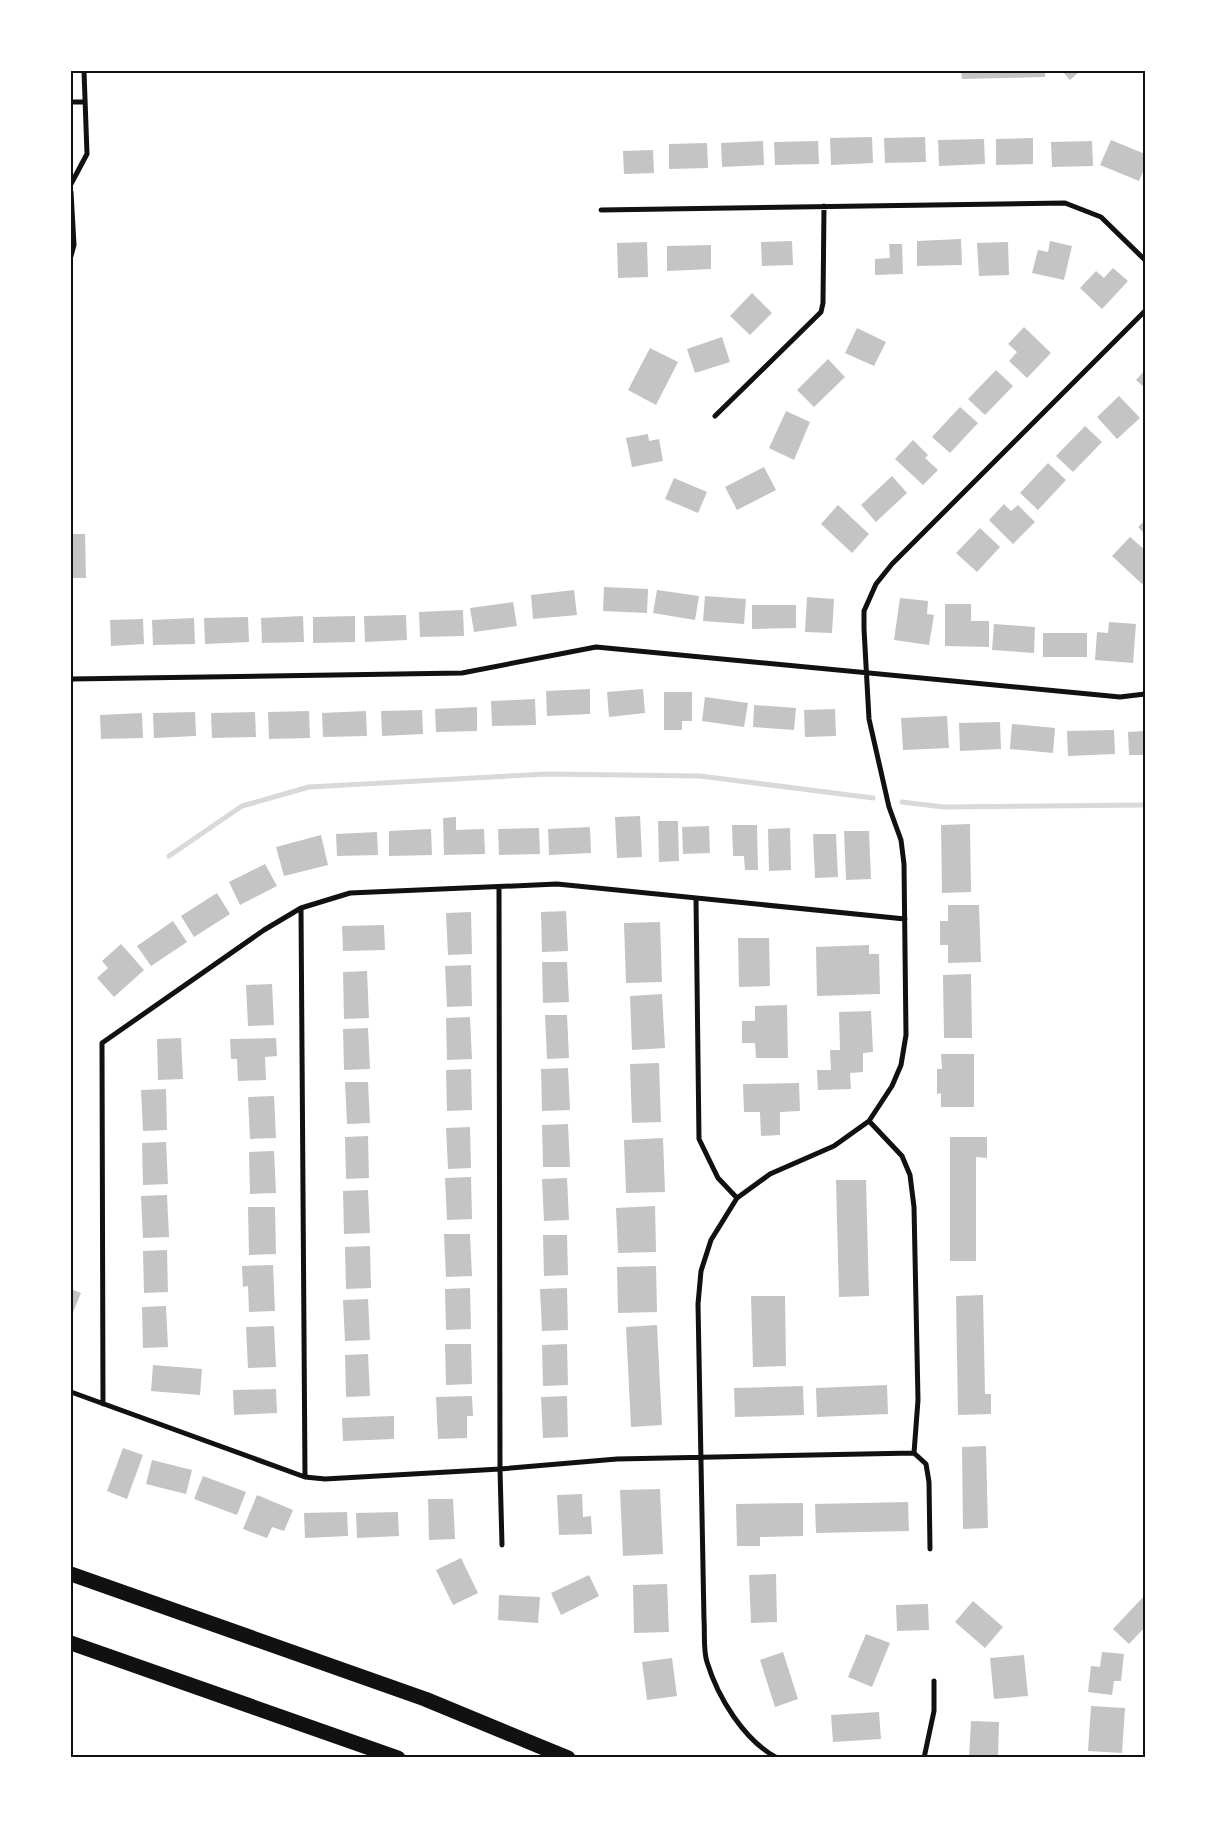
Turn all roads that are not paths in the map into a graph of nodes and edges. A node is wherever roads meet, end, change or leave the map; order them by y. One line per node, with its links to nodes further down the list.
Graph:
1 (84, 71): 3 (street)
2 (71, 102): 3 (street)
3 (85, 102): 4 (street)
4 (71, 184)
5 (71, 192): 8 (street)
6 (824, 206): 7 (street); 9 (street); 11 (street)
7 (601, 210)
8 (71, 256)
9 (1145, 260)
10 (1145, 311): 12 (street)
11 (715, 416)
12 (867, 673): 13 (street); 14 (street); 18 (street)
13 (71, 679)
14 (1145, 694)
15 (499, 887): 16 (street); 17 (street); 25 (street)
16 (696, 899): 18 (street); 20 (street)
17 (301, 908): 22 (street); 26 (street)
18 (905, 919): 19 (street)
19 (869, 1120): 20 (street); 23 (street)
20 (737, 1198): 24 (street)
21 (71, 1392): 22 (street)
22 (103, 1404): 26 (street)
23 (914, 1453): 24 (street); 28 (street)
24 (700, 1456): 25 (street); 34 (street)
25 (500, 1469): 26 (street); 27 (street)
26 (306, 1477)
27 (502, 1545)
28 (930, 1549)
29 (71, 1574): 33 (highway)
30 (71, 1643): 32 (highway)
31 (934, 1681): 35 (street)
32 (398, 1758)
33 (568, 1758)
34 (777, 1758)
35 (924, 1758)

